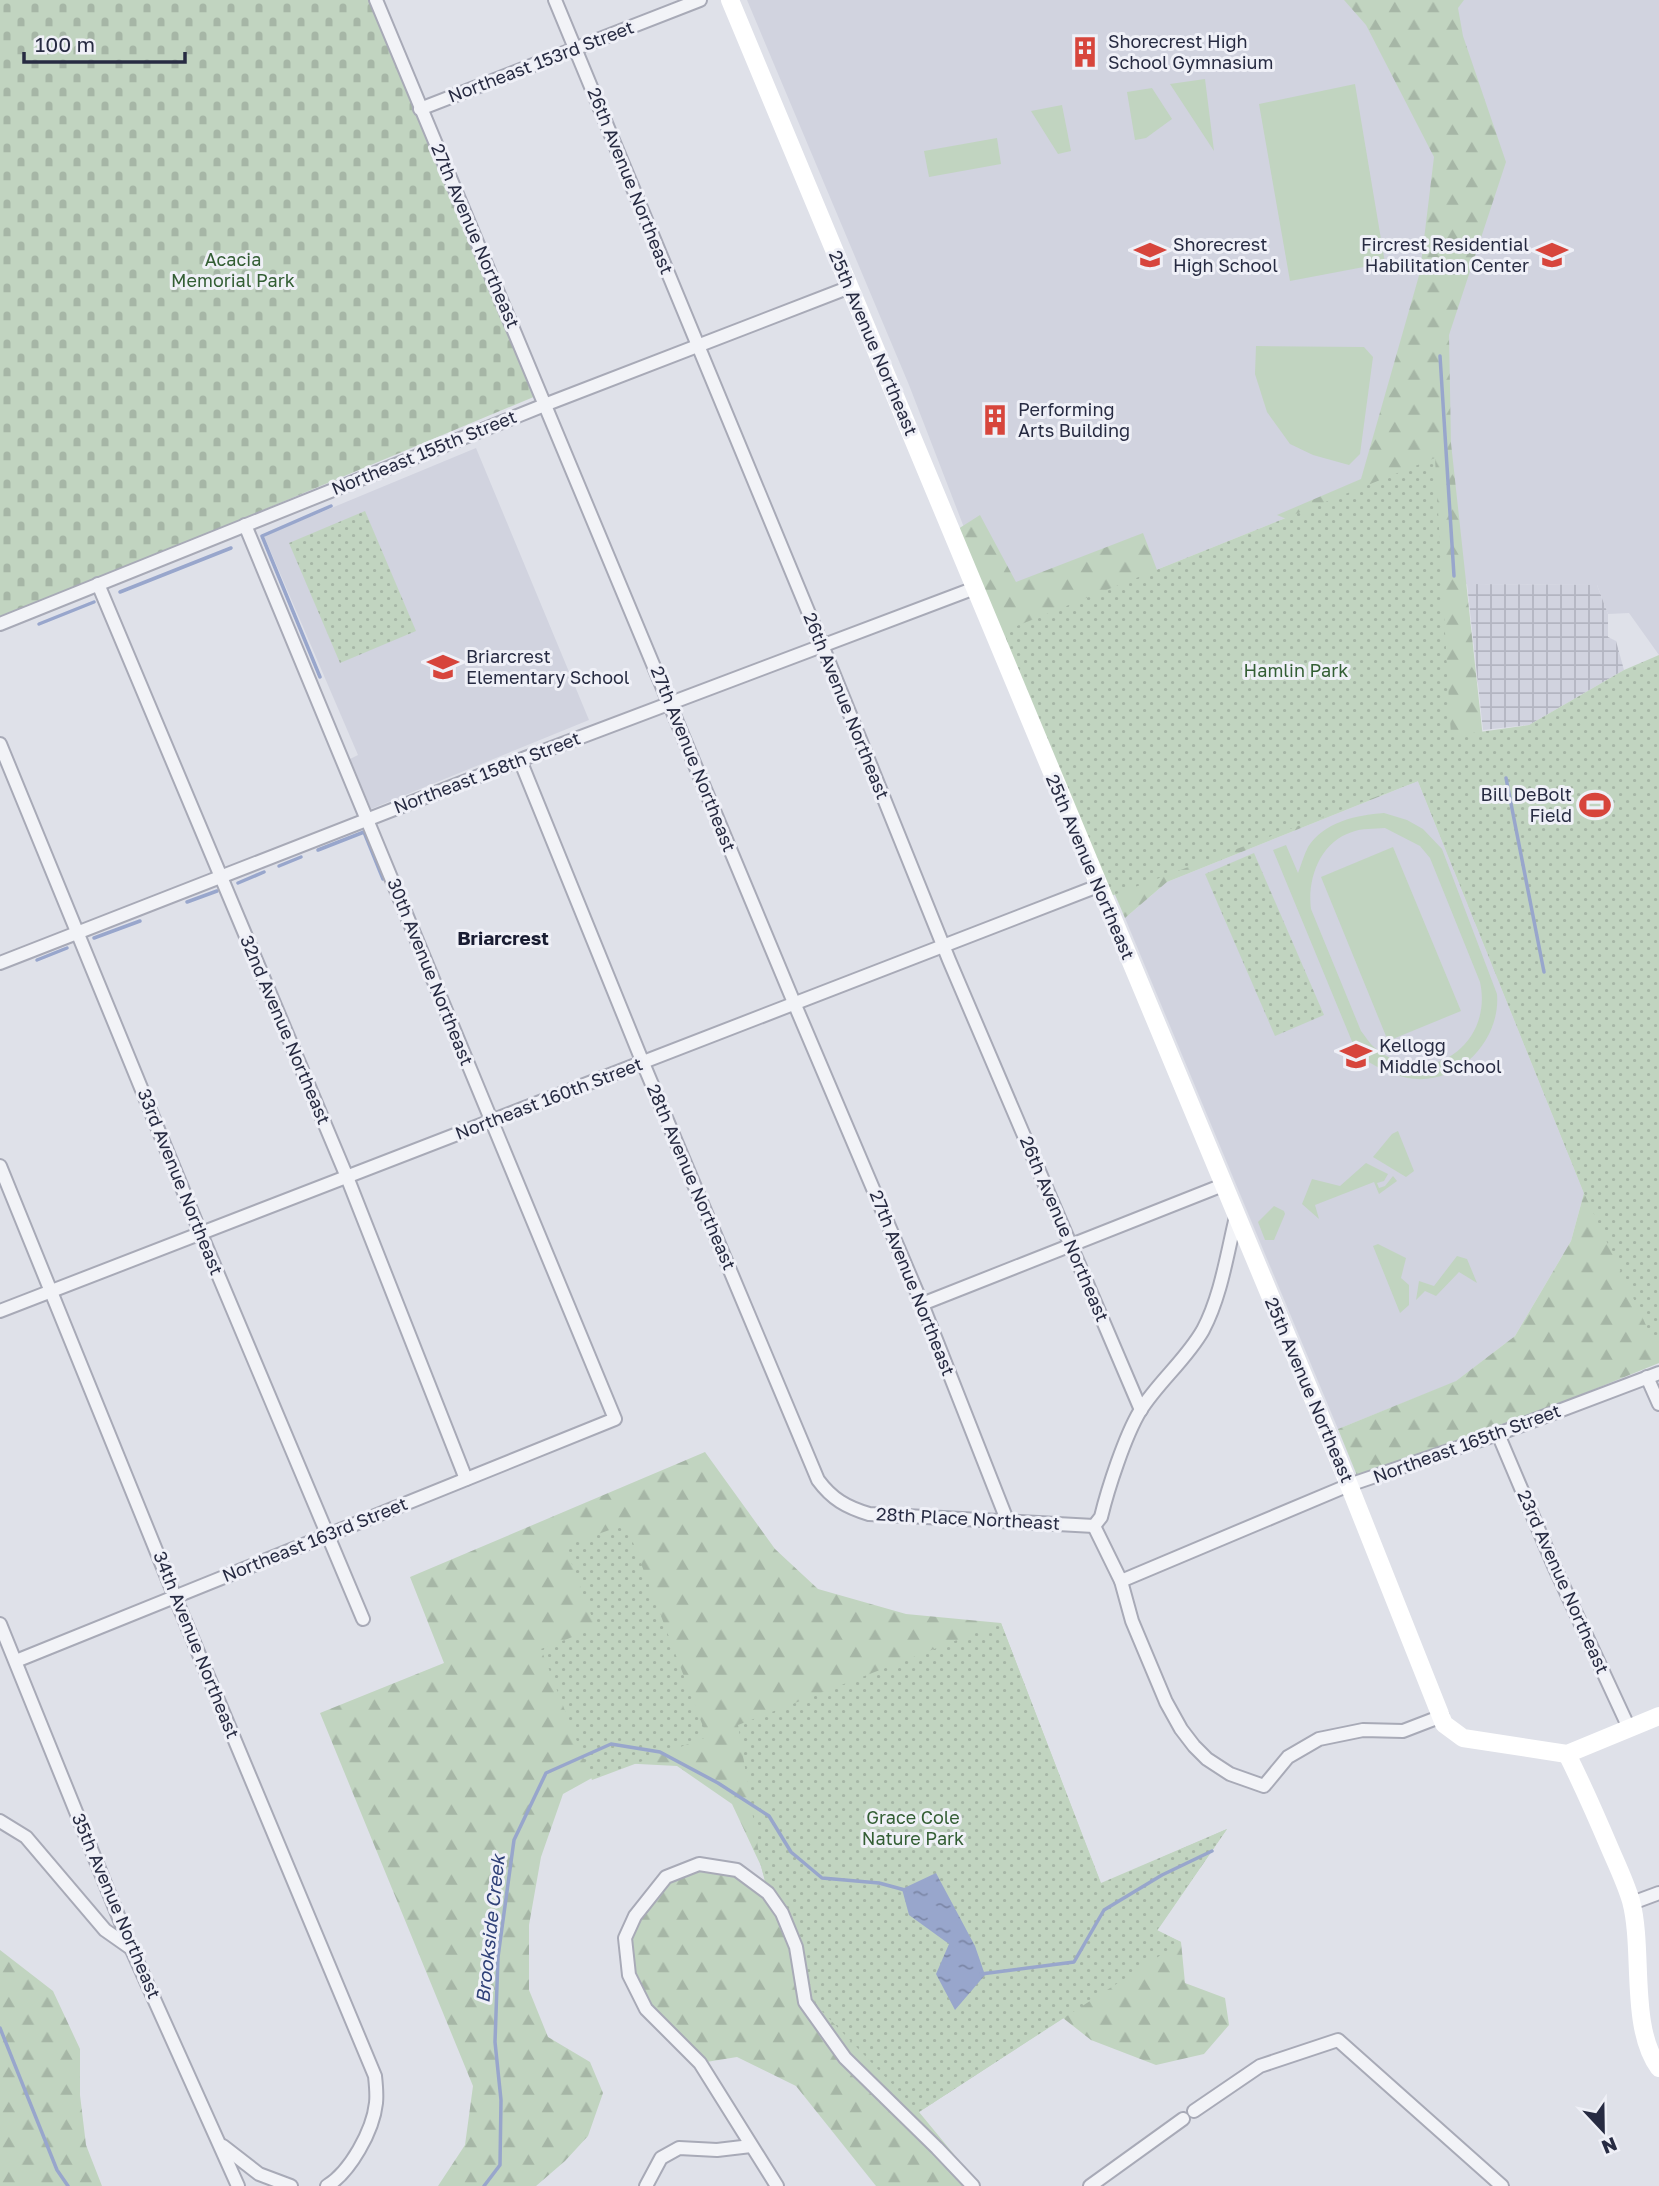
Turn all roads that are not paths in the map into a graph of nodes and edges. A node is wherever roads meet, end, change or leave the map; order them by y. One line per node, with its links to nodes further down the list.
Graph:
1 (376, 0): 6 (street, 27th Avenue Northeast)
2 (555, 0): 5 (street, 26th Avenue Northeast)
3 (700, 0): 5 (street, Northeast 153rd Street)
4 (730, 0): 7 (street, 25th Avenue Northeast)
5 (575, 49): 6 (street, Northeast 153rd Street); 8 (street, 26th Avenue Northeast)
6 (420, 109): 9 (street, 27th Avenue Northeast)
7 (850, 287): 8 (street, Northeast 155th Street); 12 (street, 25th Avenue Northeast)
8 (698, 346): 9 (street, Northeast 155th Street); 14 (street, 26th Avenue Northeast)
9 (547, 404): 10 (street, Northeast 155th Street); 15 (street, 27th Avenue Northeast)
10 (245, 525): 11 (street, Northeast 155th Street); 19 (street, 30th Avenue Northeast)
11 (98, 584): 13 (street, Northeast 155th Street); 20 (street, 32nd Avenue Northeast)
12 (975, 588): 14 (street, Northeast 158th Street); 21 (street, 25th Avenue Northeast)
13 (0, 624)
14 (822, 645): 15 (street, Northeast 158th Street); 23 (street, 26th Avenue Northeast)
15 (670, 703): 17 (street, Northeast 158th Street); 25 (street, 27th Avenue Northeast)
16 (0, 744): 18 (street, 33rd Avenue Northeast)
17 (520, 760): 19 (street, Northeast 158th Street); 26 (street, 28th Avenue Northeast)
18 (6, 773): 22 (street, 33rd Avenue Northeast)
19 (367, 820): 20 (street, Northeast 158th Street); 27 (street, 30th Avenue Northeast)
20 (220, 877): 22 (street, Northeast 158th Street); 29 (street, 32nd Avenue Northeast)
21 (1098, 886): 23 (street, Northeast 160th Street); 30 (street, 25th Avenue Northeast)
22 (77, 931): 24 (street, Northeast 158th Street); 32 (street, 33rd Avenue Northeast)
23 (944, 946): 25 (street, Northeast 160th Street); 33 (street, 26th Avenue Northeast)
24 (0, 963)
25 (795, 1005): 26 (street, Northeast 160th Street); 35 (street, 27th Avenue Northeast)
26 (643, 1063): 27 (street, Northeast 160th Street); 44 (street, 28th Avenue Northeast)
27 (492, 1122): 29 (street, Northeast 160th Street); 40 (street, 30th Avenue Northeast)
28 (0, 1166): 34 (street, 34th Avenue Northeast)
29 (347, 1177): 32 (street, Northeast 160th Street); 42 (street, 32nd Avenue Northeast)
30 (1223, 1185): 31 (street, 25th Avenue Northeast); 33 (street)
31 (1236, 1217): 39 (street); 43 (street, 25th Avenue Northeast)
32 (201, 1234): 34 (street, Northeast 160th Street); 47 (street, 33rd Avenue Northeast)
33 (1071, 1245): 35 (street); 39 (street, 26th Avenue Northeast)
34 (52, 1291): 36 (street, Northeast 160th Street); 49 (street, 34th Avenue Northeast)
35 (922, 1304): 45 (street, 27th Avenue Northeast)
36 (0, 1311)
37 (1653, 1375): 38 (street); 41 (street, Northeast 165th Street)
38 (1659, 1404)
39 (1141, 1410): 46 (street)
40 (615, 1419): 42 (street, Northeast 163rd Street)
41 (1498, 1434): 43 (street, Northeast 165th Street); 55 (street, 23rd Avenue Northeast)
42 (466, 1479): 47 (street, Northeast 163rd Street)
43 (1349, 1485): 48 (street, Northeast 165th Street); 53 (street, 25th Avenue Northeast)
44 (845, 1506): 45 (street, 28th Place Northeast)
45 (1007, 1520): 46 (street, 28th Place Northeast)
46 (1094, 1527): 48 (street)
47 (327, 1535): 49 (street, Northeast 163rd Street); 50 (street, 33rd Avenue Northeast)
48 (1121, 1581): 53 (street)
49 (175, 1597): 52 (street, Northeast 163rd Street); 66 (street, 34th Avenue Northeast)
50 (363, 1619)
51 (0, 1624): 52 (street, 35th Avenue Northeast)
52 (16, 1661): 60 (street, 35th Avenue Northeast)
53 (1441, 1716): 56 (street, 25th Avenue Northeast)
54 (1659, 1716): 55 (street)
55 (1629, 1728): 56 (street)
56 (1567, 1754): 59 (street)
57 (0, 1821): 60 (street)
58 (1659, 1893): 59 (street)
59 (1632, 1903): 61 (street)
60 (132, 1950): 62 (street, 35th Avenue Northeast)
61 (1658, 2066)
62 (220, 2143): 64 (street, 35th Avenue Northeast); 65 (street)
63 (751, 2146): 67 (street); 68 (street); 69 (street)
64 (237, 2186)
65 (291, 2186)
66 (327, 2186)
67 (646, 2186)
68 (777, 2186)
69 (973, 2186)
70 (1090, 2186): 71 (street)
71 (1502, 2186)

